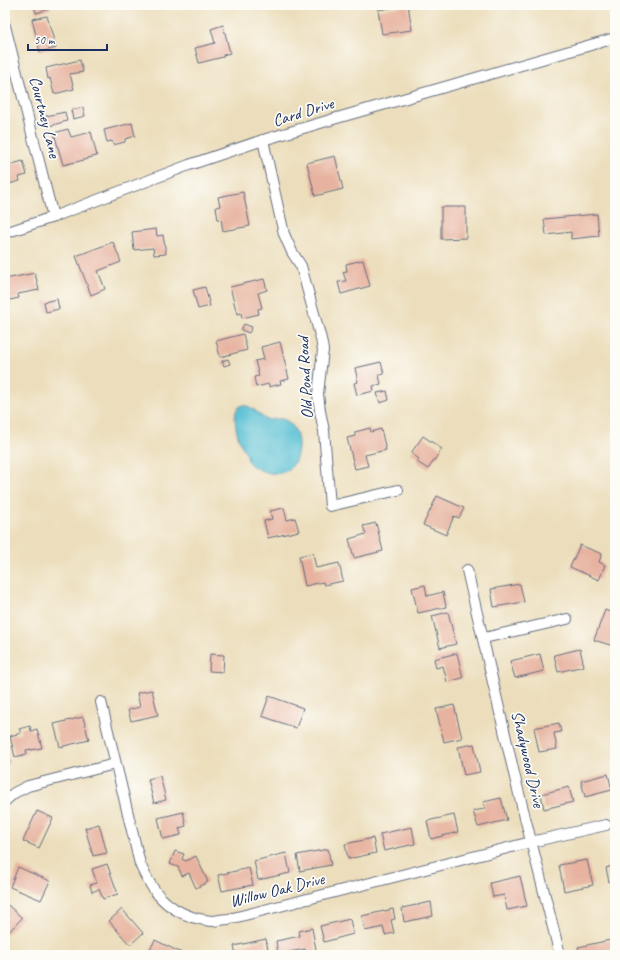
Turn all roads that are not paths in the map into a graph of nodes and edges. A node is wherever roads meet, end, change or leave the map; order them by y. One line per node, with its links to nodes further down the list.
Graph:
1 (5, 26): 4 (street, Courtney Lane)
2 (615, 38): 3 (street, Card Drive)
3 (263, 140): 4 (street, Card Drive); 6 (street, Old Pond Road)
4 (53, 217): 5 (street, Card Drive)
5 (5, 233)
6 (398, 490)
7 (467, 570): 9 (street, Shadywood Drive)
8 (567, 619): 9 (street)
9 (484, 638): 14 (street, Shadywood Drive)
10 (100, 702): 11 (street, Willow Oak Drive)
11 (115, 764): 12 (street); 14 (street, Willow Oak Drive)
12 (5, 801)
13 (606, 825): 14 (street, Willow Oak Drive)
14 (531, 842): 15 (street, Shadywood Drive)
15 (560, 955)

